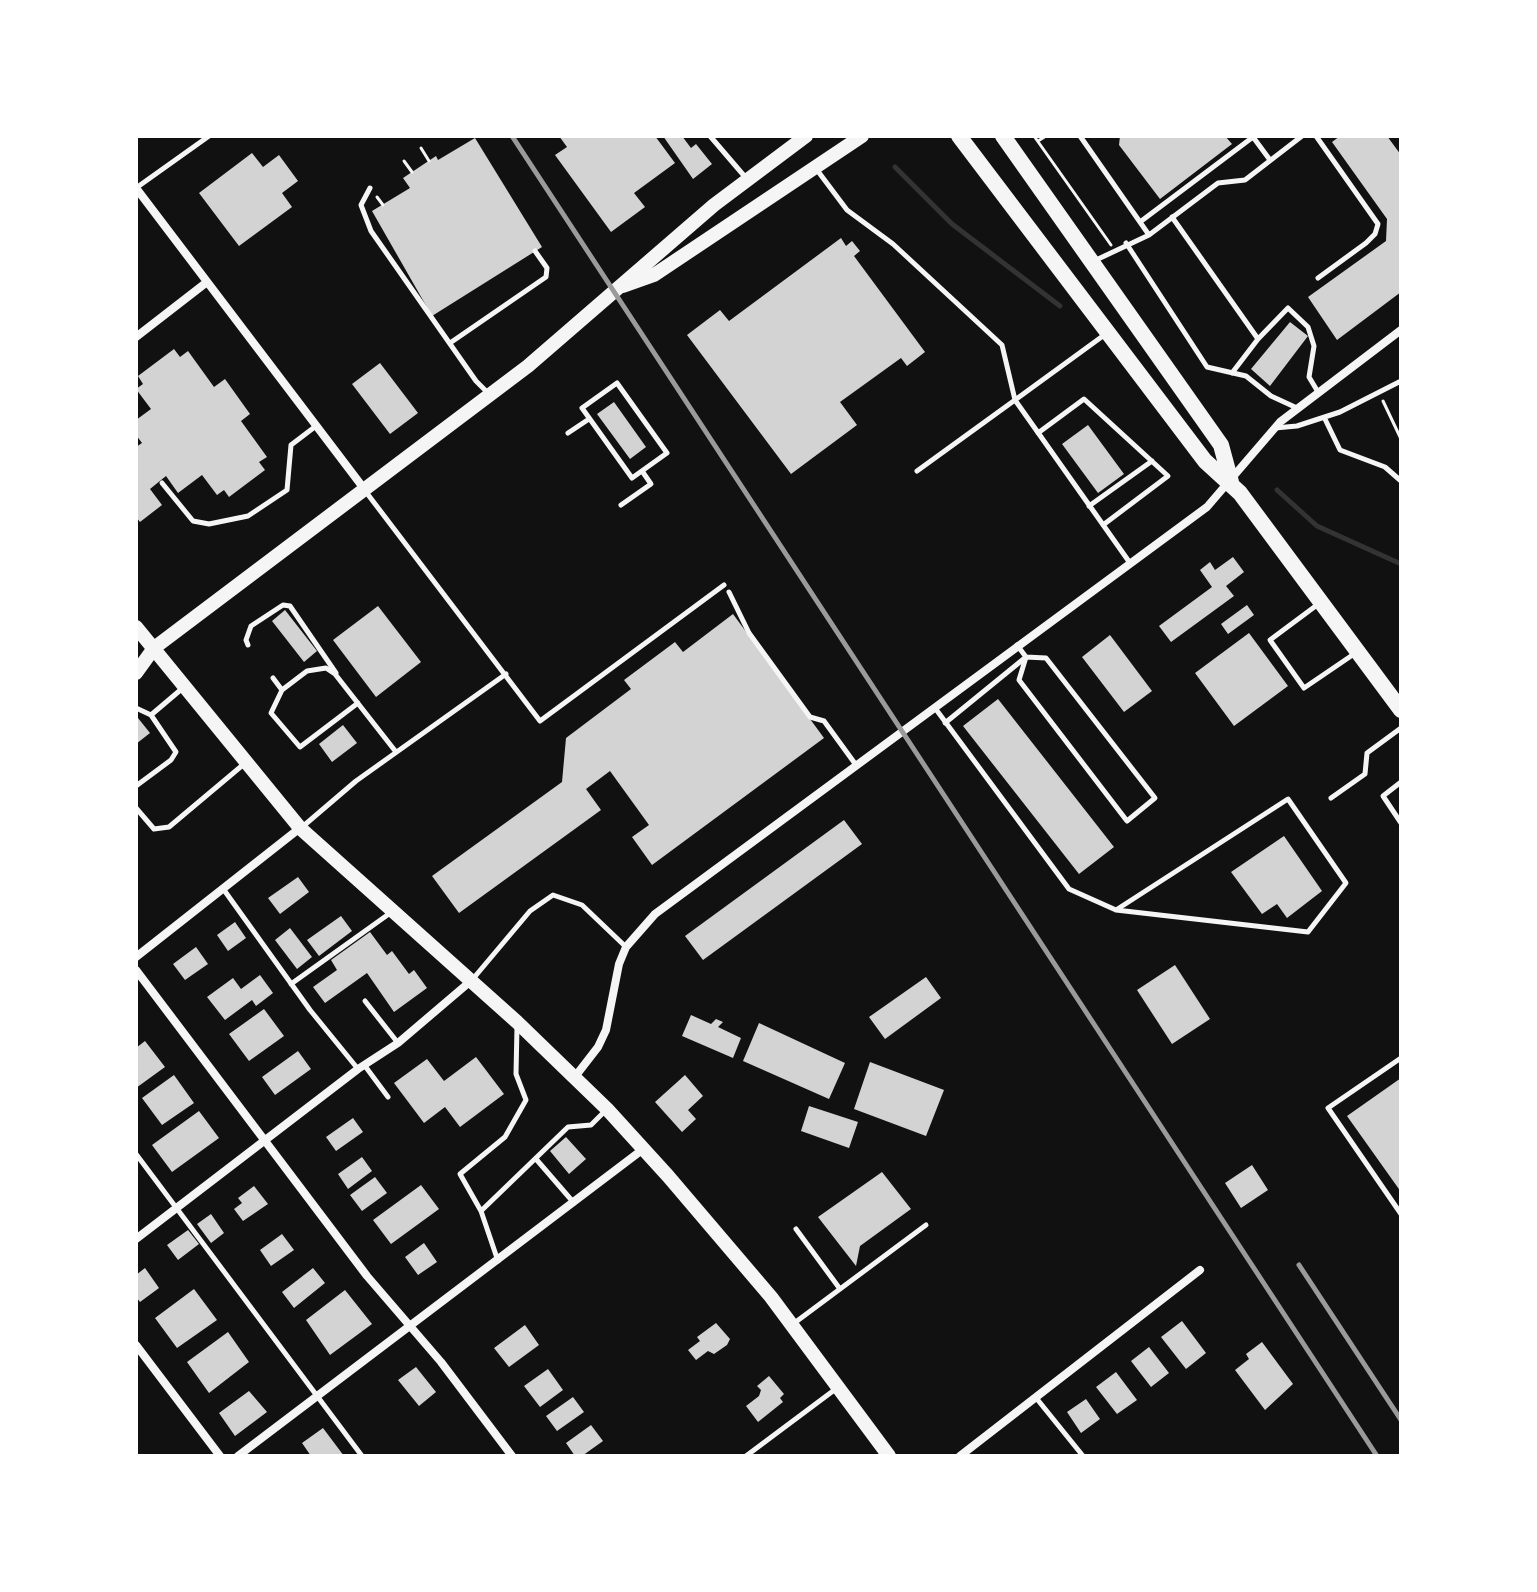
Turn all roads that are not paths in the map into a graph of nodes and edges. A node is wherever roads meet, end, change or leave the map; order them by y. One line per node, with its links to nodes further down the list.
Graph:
1 (209, 136): 17 (lane)
2 (710, 136): 16 (lane)
3 (862, 136): 15 (main road)
4 (943, 136): 11 (main road)
5 (1003, 136): 13 (main road)
6 (1015, 136): 13 (main road)
7 (1080, 136): 20 (lane)
8 (1252, 136): 14 (lane); 20 (lane)
9 (1302, 136): 14 (lane)
10 (1316, 136): 25 (lane)
11 (960, 137): 29 (main road)
12 (799, 138): 16 (main road)
13 (1018, 157): 24 (main road)
14 (1270, 160): 19 (lane)
15 (814, 165): 27 (main road); 37 (lane)
16 (746, 178): 27 (main road)
17 (136, 188): 26 (street)
18 (370, 188): 32 (lane)
19 (1172, 217): 21 (lane); 31 (lane)
20 (1140, 222): 21 (lane)
21 (1149, 235): 22 (lane)
22 (1126, 243): 24 (lane); 33 (lane)
23 (535, 251): 32 (lane)
24 (1092, 262): 49 (main road)
25 (1318, 278)
26 (207, 282): 30 (street); 41 (street)
27 (623, 286): 36 (main road)
28 (1401, 330): 35 (street)
29 (1107, 332): 37 (lane); 49 (main road)
30 (136, 337)
31 (1258, 339): 33 (lane); 35 (lane)
32 (450, 343): 36 (lane)
33 (1232, 373): 38 (lane)
34 (1401, 381): 39 (lane)
35 (1318, 392): 38 (street)
36 (491, 396): 51 (main road)
37 (1015, 400): 44 (lane); 47 (lane)
38 (1297, 408): 42 (street)
39 (1324, 417): 42 (lane); 48 (lane)
40 (589, 419): 43 (lane); 46 (lane); 46 (lane)
41 (316, 426): 50 (lane); 51 (street)
42 (1274, 428): 49 (street)
43 (568, 433)
44 (1038, 433): 45 (lane); 53 (lane)
45 (1152, 461): 53 (lane); 54 (lane)
46 (642, 471): 52 (lane)
47 (917, 471)
48 (1401, 481)
49 (1231, 482): 55 (street); 58 (main road)
50 (162, 483)
51 (366, 491): 62 (main road); 68 (lane)
52 (621, 505)
53 (1089, 506): 54 (lane)
54 (1103, 525): 55 (lane)
55 (1130, 563): 61 (street)
56 (724, 585): 68 (lane)
57 (729, 592): 81 (lane)
58 (1321, 602): 63 (main road); 63 (lane)
59 (136, 627): 62 (main road)
60 (247, 642): 67 (lane)
61 (1017, 644): 65 (lane); 74 (street)
62 (154, 648): 64 (main road); 66 (main road); 70 (main road)
63 (1358, 651): 75 (main road)
64 (136, 653)
65 (1026, 657): 65 (lane); 77 (lane)
66 (136, 673)
67 (335, 674): 71 (lane); 72 (lane)
68 (506, 674): 79 (lane)
69 (273, 678): 71 (lane)
70 (185, 687): 76 (lane); 80 (main road)
71 (282, 690): 72 (lane)
72 (358, 703): 79 (lane)
73 (136, 708): 76 (lane)
74 (934, 708): 77 (lane); 81 (street)
75 (1401, 710)
76 (151, 715): 83 (lane)
77 (945, 723): 89 (lane)
78 (1401, 728): 84 (lane)
79 (396, 752): 87 (lane)
80 (244, 764): 85 (lane); 87 (main road)
81 (856, 765): 91 (street)
82 (1401, 782): 86 (lane)
83 (136, 786)
84 (1331, 798)
85 (136, 808)
86 (1401, 823)
87 (300, 828): 88 (street); 90 (main road)
88 (224, 890): 92 (street); 95 (lane)
89 (1116, 910): 89 (lane)
90 (394, 911): 94 (main road); 95 (lane)
91 (626, 947): 94 (lane); 101 (street)
92 (136, 957)
93 (136, 970): 104 (street)
94 (472, 980): 97 (main road); 98 (street)
95 (291, 984): 100 (lane)
96 (365, 1001): 98 (lane)
97 (517, 1022): 101 (main road); 110 (lane)
98 (398, 1043): 100 (street)
99 (1401, 1058): 111 (lane)
100 (361, 1067): 102 (lane); 104 (street)
101 (573, 1078): 103 (main road)
102 (388, 1097)
103 (607, 1109): 105 (main road); 107 (lane)
104 (266, 1141): 109 (street); 119 (street)
105 (642, 1150): 108 (street); 118 (main road)
106 (136, 1154): 109 (lane)
107 (536, 1159): 108 (lane); 110 (lane)
108 (574, 1203): 115 (street)
109 (177, 1208): 114 (street); 122 (lane)
110 (481, 1211): 115 (lane)
111 (1401, 1214)
112 (926, 1225): 117 (lane)
113 (796, 1229): 117 (lane)
114 (136, 1239)
115 (498, 1261): 119 (street)
116 (1200, 1270): 123 (street)
117 (840, 1289): 118 (lane)
118 (792, 1325): 121 (main road)
119 (410, 1329): 122 (street); 127 (street)
120 (136, 1345): 124 (street)
121 (838, 1387): 128 (lane); 129 (main road)
122 (319, 1398): 125 (street); 126 (lane)
123 (1037, 1399): 130 (street); 131 (lane)
124 (220, 1456)
125 (238, 1456)
126 (362, 1456)
127 (512, 1456)
128 (746, 1456)
129 (889, 1456)
130 (960, 1456)
131 (1083, 1456)

